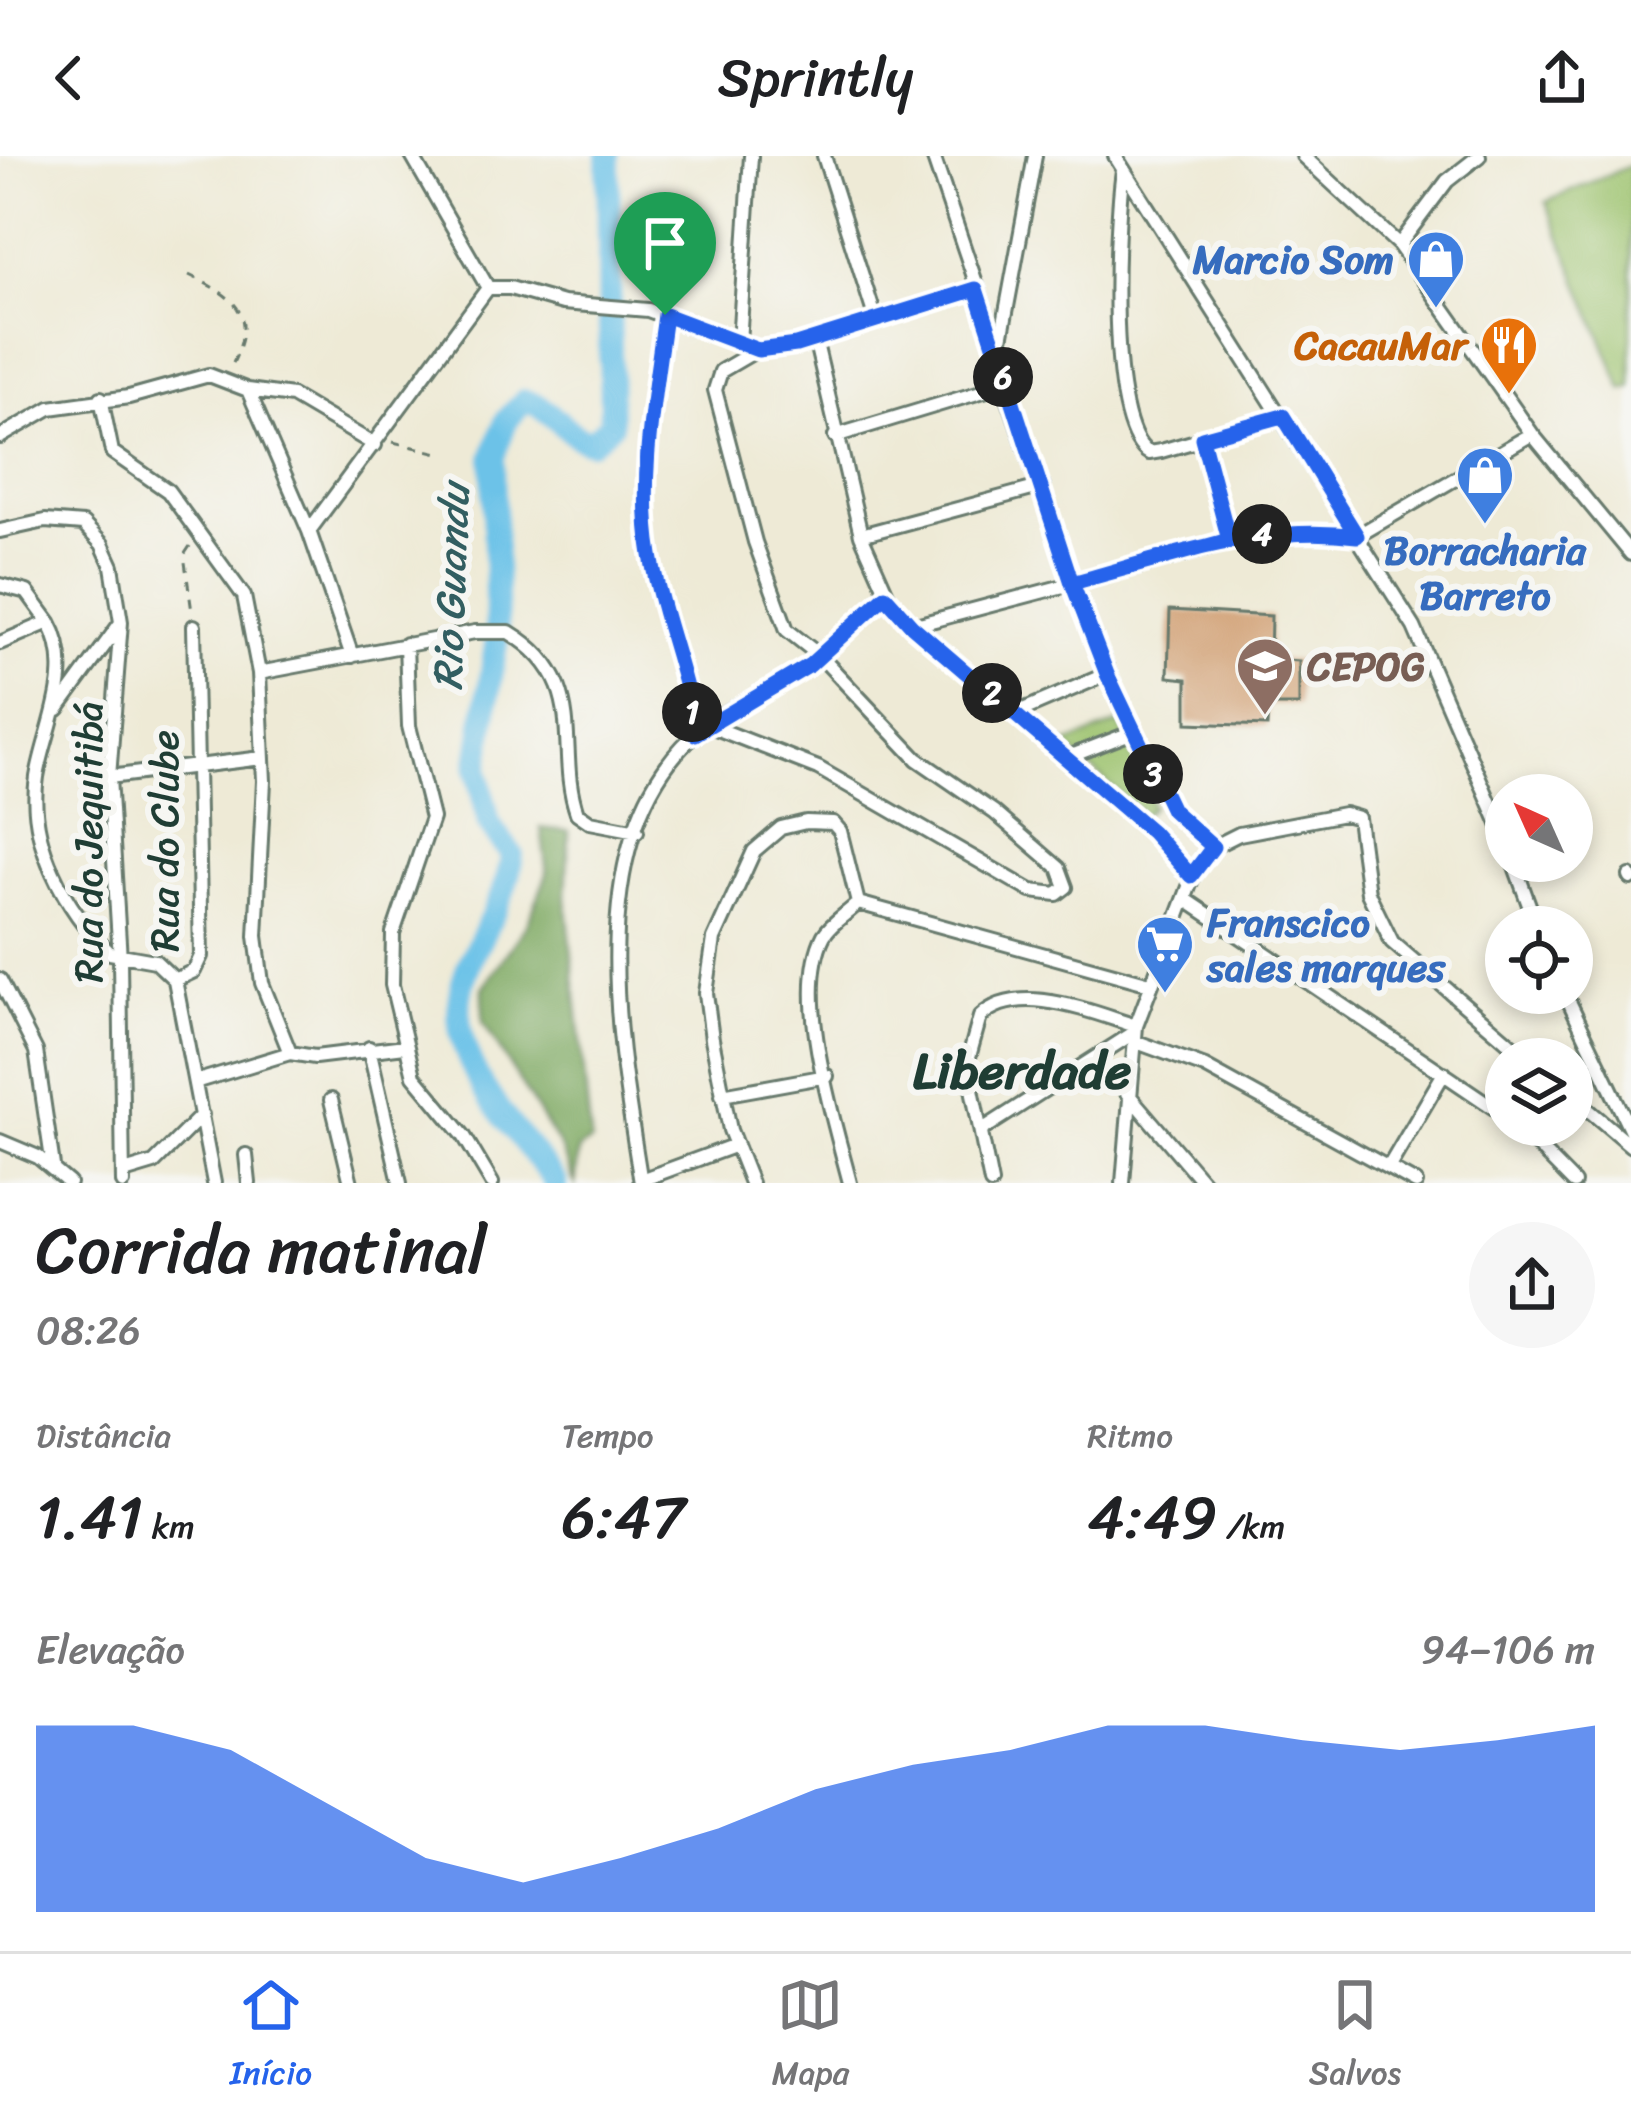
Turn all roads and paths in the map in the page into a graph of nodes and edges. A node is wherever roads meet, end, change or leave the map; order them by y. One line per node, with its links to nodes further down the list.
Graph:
1 (412, 156): 11 (street)
2 (751, 156): 16 (street)
3 (824, 156): 14 (street)
4 (933, 156): 12 (street)
5 (1035, 156): 18 (street)
6 (1303, 156): 9 (street)
7 (1479, 156): 9 (street)
8 (1119, 162): 23 (street); 27 (street)
9 (1399, 245): 24 (street)
10 (189, 274): 19 (path)
11 (488, 288): 13 (street); 28 (street)
12 (976, 289): 14 (street); 18 (street)
13 (665, 315): 16 (street); 56 (street)
14 (876, 320): 15 (street)
15 (815, 339): 17 (street); 25 (street)
16 (739, 343): 17 (street)
17 (758, 350): 49 (street)
18 (999, 350): 20 (street)
19 (226, 378): 21 (street); 22 (street)
20 (1004, 385): 25 (street); 30 (street)
21 (248, 390): 28 (street); 32 (street)
22 (101, 398): 26 (street); 36 (street)
23 (1283, 416): 27 (street); 35 (street)
24 (1532, 434): 35 (street); 38 (street)
25 (835, 436): 34 (street)
26 (0, 437)
27 (1202, 438): 37 (street)
28 (377, 442): 29 (path); 32 (street)
29 (443, 454)
30 (1043, 486): 34 (street); 39 (street)
31 (0, 531): 43 (street, Rua do Jequitibá)
32 (309, 531): 48 (street)
33 (1260, 534): 35 (path); 37 (street)
34 (861, 536): 41 (street)
35 (1357, 536): 61 (street)
36 (204, 538): 44 (path); 50 (street)
37 (1229, 540): 39 (street)
38 (1631, 554)
39 (1072, 583): 45 (street); 51 (street)
40 (0, 585): 42 (street)
41 (885, 596): 45 (street); 49 (street)
42 (49, 622): 46 (street); 53 (street)
43 (122, 622): 53 (street); 60 (street, Rua do Jequitibá)
44 (194, 626): 59 (street, Rua do Clube)
45 (912, 626): 52 (street)
46 (0, 643)
47 (406, 644): 48 (street); 63 (street); 76 (street)
48 (352, 656): 50 (street)
49 (820, 656): 54 (street); 54 (street)
50 (260, 673): 57 (street)
51 (1107, 674): 52 (street); 55 (street)
52 (1016, 713): 58 (street)
53 (53, 714): 69 (street)
54 (708, 725): 56 (street)
55 (1133, 732): 58 (street); 62 (street)
56 (695, 734): 63 (street)
57 (262, 758): 59 (street); 78 (street)
58 (1066, 758): 64 (street)
59 (197, 770): 60 (street); 71 (street, Rua do Clube)
60 (109, 776): 69 (street, Rua do Jequitibá)
61 (1485, 788)
62 (1172, 810): 64 (street); 65 (street)
63 (637, 831): 99 (street)
64 (1152, 832): 66 (street)
65 (1213, 847): 66 (street); 75 (street)
66 (1191, 876): 67 (street)
67 (1185, 898): 72 (street); 79 (street)
68 (858, 903): 72 (street); 80 (street); 83 (street)
69 (120, 958): 71 (street); 98 (street, Rua do Jequitibá)
70 (0, 980): 97 (street)
71 (175, 980): 81 (street, Rua do Clube)
72 (1150, 984): 74 (street)
73 (1575, 1014): 89 (street)
74 (1135, 1033): 82 (street); 88 (street); 88 (street); 96 (street)
75 (1504, 1038)
76 (405, 1046): 77 (street); 106 (street)
77 (369, 1048): 78 (street); 105 (street)
78 (290, 1053): 81 (street)
79 (1444, 1072): 85 (street); 96 (street)
80 (826, 1076): 83 (street); 108 (street)
81 (198, 1081): 86 (street, Rua do Clube)
82 (1127, 1093): 110 (street); 111 (street)
83 (722, 1095): 91 (street)
84 (331, 1100): 104 (street)
85 (1485, 1101)
86 (202, 1114): 95 (street); 102 (street, Rua do Clube)
87 (1593, 1114): 93 (street)
88 (982, 1130): 109 (street)
89 (1631, 1131)
90 (0, 1141): 97 (street)
91 (736, 1145): 99 (street); 107 (street)
92 (1538, 1146): 113 (street)
93 (1631, 1146)
94 (246, 1156): 103 (street)
95 (154, 1163): 98 (street); 101 (street)
96 (1390, 1165): 112 (street)
97 (53, 1166): 100 (street)
98 (123, 1177)
99 (641, 1182)
100 (69, 1183)
101 (158, 1183)
102 (214, 1183)
103 (249, 1183)
104 (351, 1183)
105 (400, 1183)
106 (492, 1183)
107 (751, 1183)
108 (850, 1183)
109 (991, 1183)
110 (1123, 1183)
111 (1204, 1183)
112 (1416, 1183)
113 (1574, 1183)

